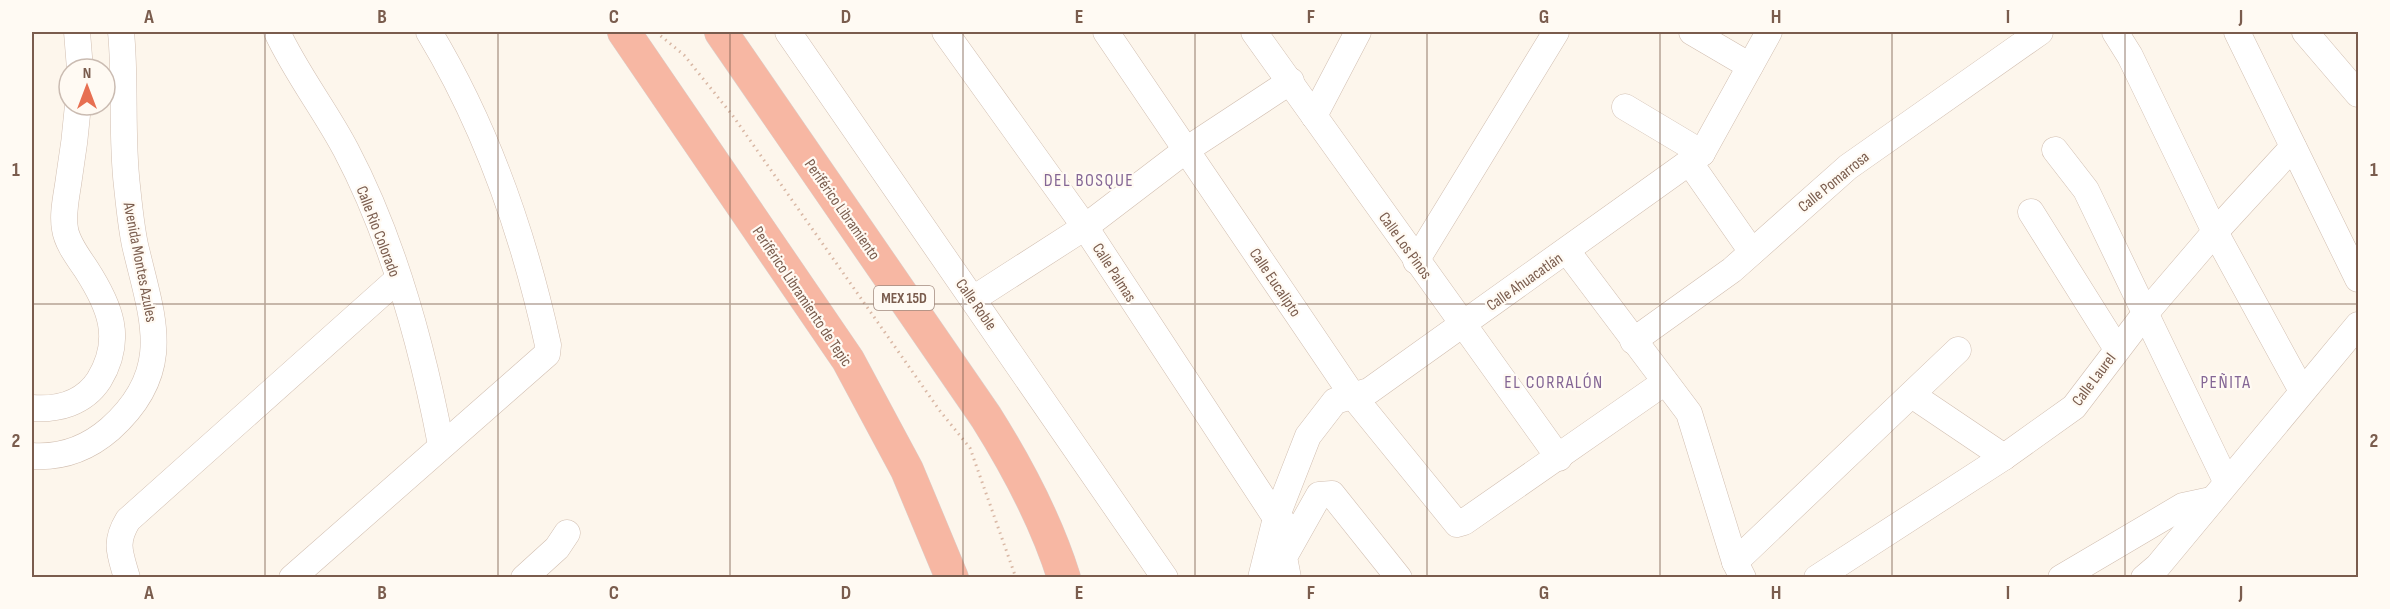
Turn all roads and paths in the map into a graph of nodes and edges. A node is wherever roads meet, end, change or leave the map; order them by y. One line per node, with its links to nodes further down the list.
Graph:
1 (77, 32): 20 (street)
2 (122, 32): 52 (street, Avenida Montes Azules)
3 (277, 32): 37 (street, Calle Rio Colorado)
4 (429, 32): 51 (street)
5 (624, 32): 62 (highway, Periférico Libramiento de Tepic)
6 (656, 32): 63 (path)
7 (721, 32): 64 (highway, Periférico Libramiento / MEX 15D)
8 (945, 32): 32 (street, Calle Palmas)
9 (1106, 32): 28 (street, Calle Eucalipto)
10 (1254, 32): 22 (street, Calle Los Pinos)
11 (1358, 32): 25 (street)
12 (1556, 32): 36 (street)
13 (1692, 32): 21 (street)
14 (1769, 32): 21 (street, Calle Ahuacatlán)
15 (2040, 32): 35 (street, Calle Pomarrosa)
16 (2115, 32): 33 (street)
17 (2237, 32): 27 (street)
18 (2305, 32): 23 (street)
19 (797, 35): 39 (street, Calle Roble)
20 (79, 57)
21 (1750, 66): 30 (street, Calle Ahuacatlán)
22 (1291, 81): 25 (street, Calle Los Pinos); 28 (street)
23 (2358, 94)
24 (1625, 107): 30 (street)
25 (1314, 116): 36 (street, Calle Los Pinos)
26 (77, 117): 50 (street)
27 (2293, 147): 33 (street, Calle Laurel); 38 (street)
28 (1186, 150): 32 (street); 49 (street, Calle Eucalipto)
29 (2055, 150): 40 (street)
30 (1696, 158): 34 (street, Calle Ahuacatlán); 35 (street)
31 (2031, 212): 44 (street)
32 (1085, 227): 39 (street); 56 (street, Calle Palmas)
33 (2215, 232): 40 (street, Calle Laurel); 47 (street)
34 (1567, 251): 41 (street, Calle Ahuacatlán); 43 (street)
35 (1752, 252): 43 (street, Calle Pomarrosa)
36 (1416, 261): 41 (street, Calle Los Pinos)
37 (398, 279): 51 (street, Calle Rio Colorado); 59 (street)
38 (2358, 279)
39 (973, 299): 65 (street, Calle Roble)
40 (2144, 315): 44 (street, Calle Laurel); 55 (street)
41 (1464, 323): 49 (street, Calle Ahuacatlán); 54 (street, Calle Los Pinos)
42 (2358, 325): 47 (street)
43 (1633, 341): 46 (street)
44 (2117, 349): 53 (street, Calle Laurel)
45 (1958, 350): 48 (street)
46 (1665, 382): 54 (street); 58 (street)
47 (2301, 391): 55 (street)
48 (1912, 395): 53 (street); 58 (street)
49 (1353, 396): 54 (street, Calle Eucalipto); 56 (street, Calle Ahuacatlán)
50 (32, 408)
51 (441, 446): 60 (street)
52 (32, 456)
53 (2004, 457): 69 (street, Calle Laurel)
54 (1559, 458)
55 (2219, 490): 70 (street); 71 (street)
56 (1286, 525): 66 (street); 67 (street); 68 (street)
57 (567, 533): 61 (street)
58 (1739, 570)
59 (128, 578)
60 (292, 578)
61 (524, 578)
62 (952, 578)
63 (1016, 578)
64 (1064, 578)
65 (1165, 578)
66 (1261, 578)
67 (1288, 578)
68 (1399, 578)
69 (1817, 578)
70 (2061, 578)
71 (2144, 578)

